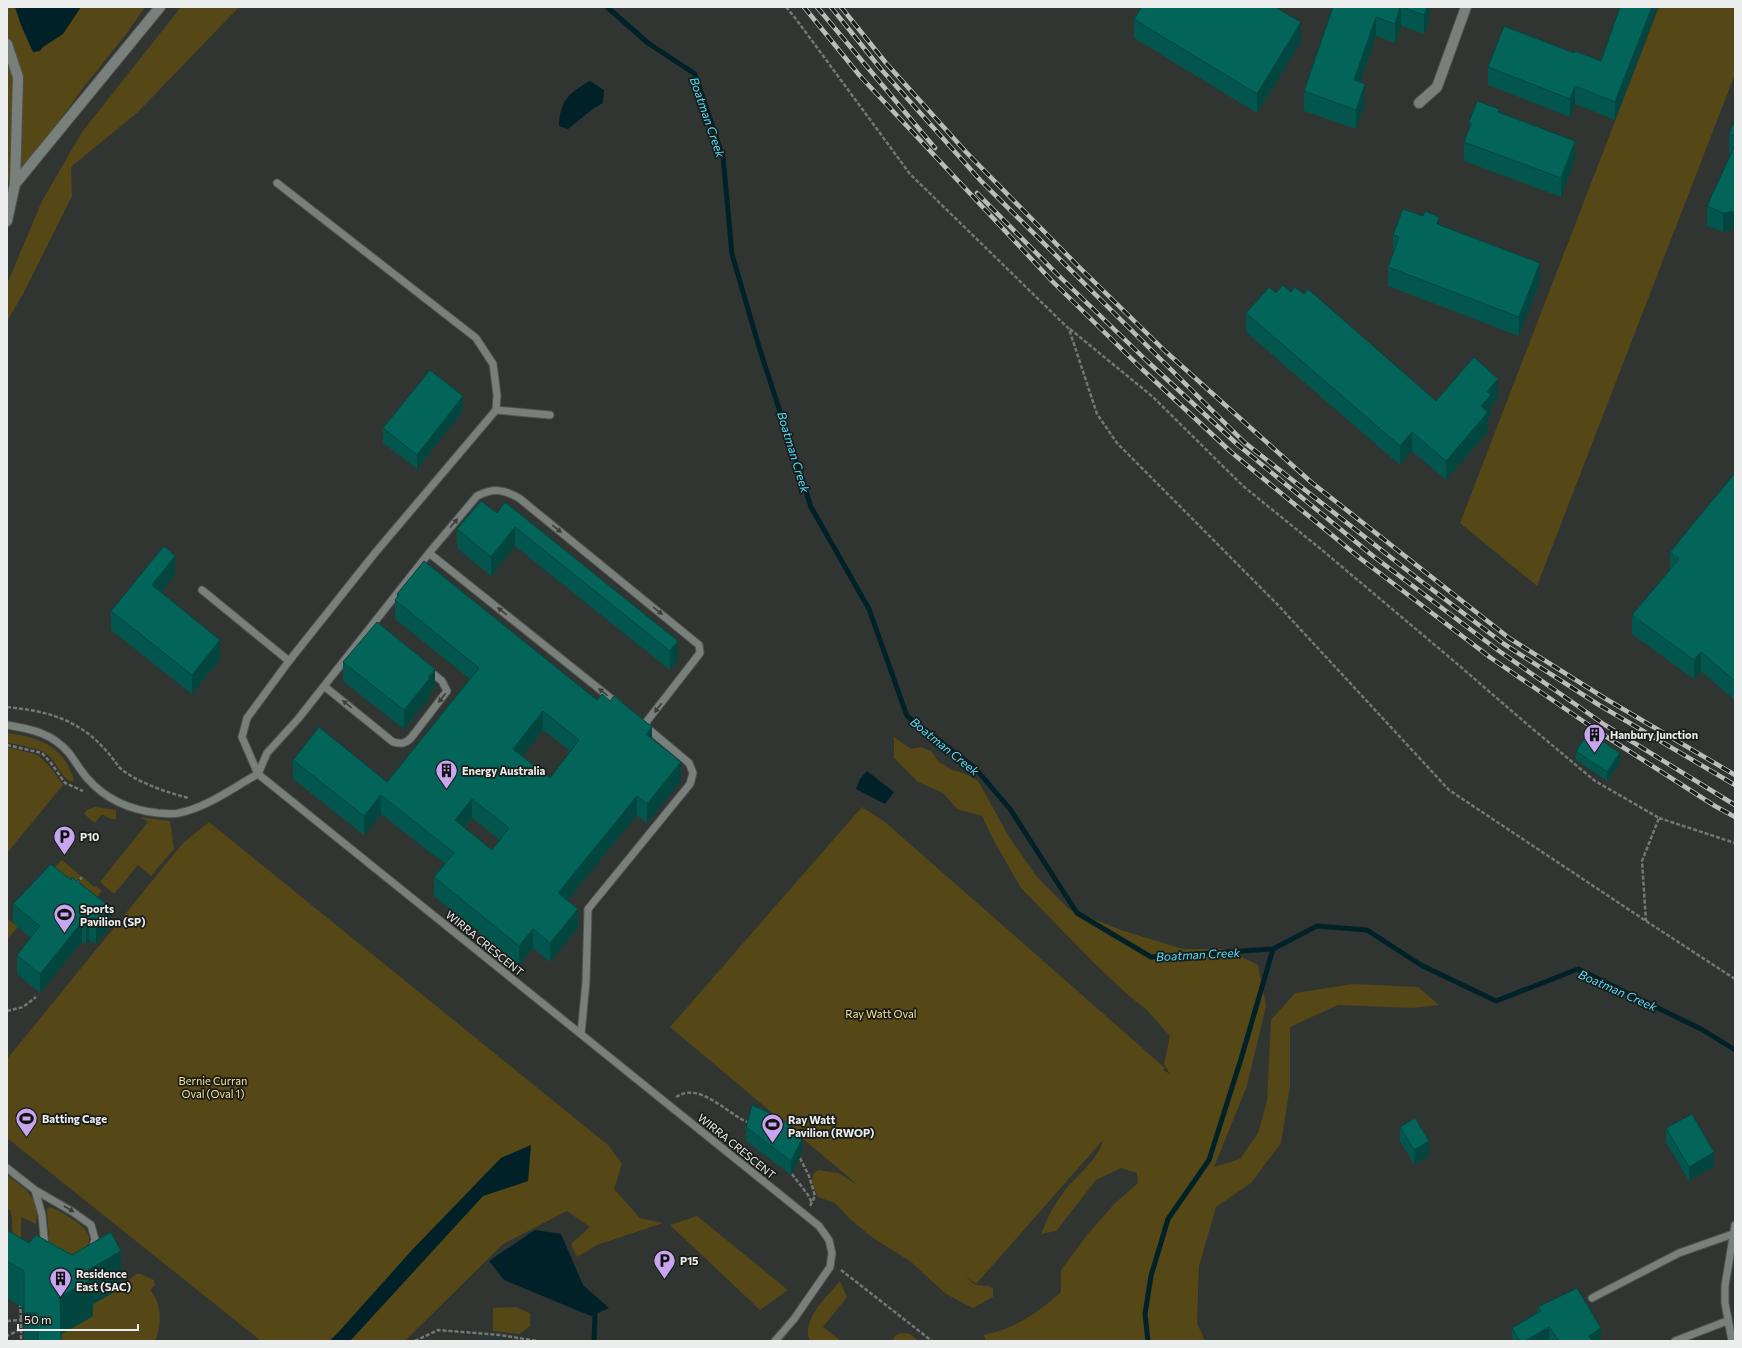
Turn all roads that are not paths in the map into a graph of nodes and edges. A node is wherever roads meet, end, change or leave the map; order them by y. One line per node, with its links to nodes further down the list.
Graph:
1 (160, 7): 6 (street)
2 (1466, 7): 4 (street)
3 (7, 44): 6 (street)
4 (1420, 103)
5 (276, 183): 8 (lane)
6 (15, 184): 7 (street)
7 (7, 222)
8 (496, 410): 9 (lane); 12 (lane)
9 (550, 415)
10 (429, 553): 14 (lane); 15 (lane, one-way to 10); 18 (lane, one-way to 18)
11 (202, 590): 12 (lane)
12 (289, 660): 19 (lane)
13 (419, 662): 14 (lane, one-way to 14)
14 (324, 686): 19 (lane)
15 (626, 711)
16 (638, 720): 18 (lane)
17 (7, 724): 19 (lane)
18 (644, 725): 20 (lane)
19 (258, 774): 20 (lane, WIRRA CRESCENT)
20 (581, 1034): 29 (lane, WIRRA CRESCENT)
21 (7, 1168): 22 (lane)
22 (35, 1190): 25 (lane); 26 (lane, one-way to 26)
23 (1735, 1225): 24 (lane)
24 (1733, 1234): 27 (lane); 28 (lane)
25 (48, 1256)
26 (88, 1257)
27 (1592, 1298)
28 (1727, 1321): 30 (lane); 31 (lane)
29 (775, 1341)
30 (1675, 1341)
31 (1732, 1341)

